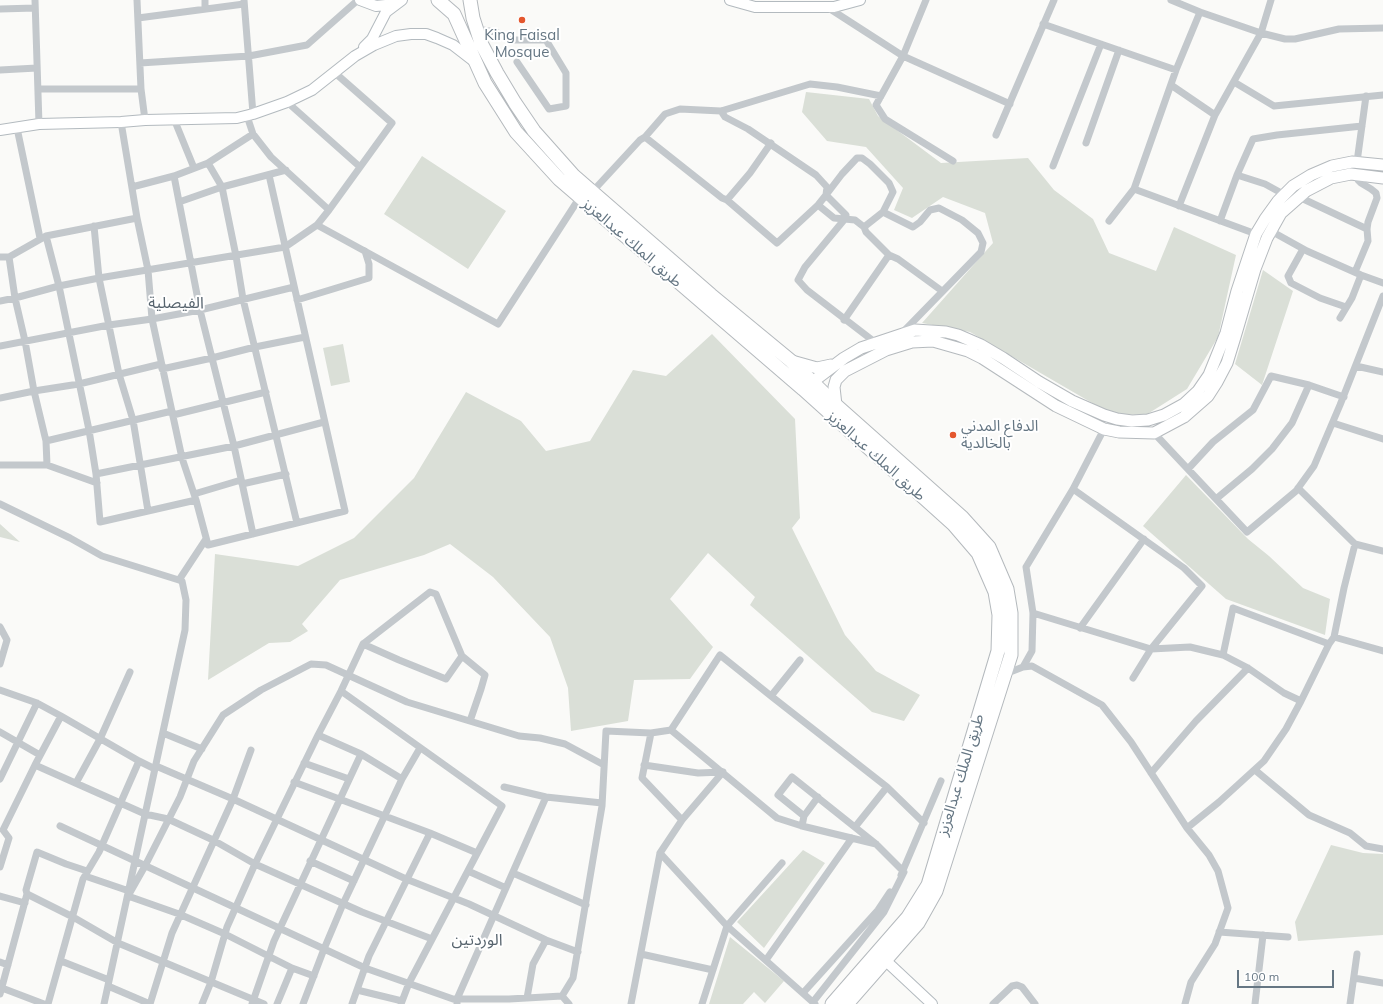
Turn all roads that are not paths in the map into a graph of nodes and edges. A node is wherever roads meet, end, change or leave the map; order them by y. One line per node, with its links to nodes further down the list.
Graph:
1 (35, 0): 16 (street)
2 (137, 0): 20 (street)
3 (205, 0): 18 (street)
4 (359, 0): 14 (street); 27 (street)
5 (438, 0): 30 (highway, طريق الملك عبدالعزيز)
6 (470, 0): 23 (highway, طريق الملك عبدالعزيز)
7 (730, 0): 15 (street)
8 (860, 0): 15 (street)
9 (926, 0): 29 (street)
10 (1054, 0): 21 (street)
11 (1170, 0): 19 (street)
12 (1271, 0): 24 (street)
13 (244, 2): 18 (street); 27 (street)
14 (399, 2): 28 (street)
15 (826, 7): 29 (street)
16 (35, 8): 17 (street); 33 (street)
17 (0, 9)
18 (205, 9): 20 (street)
19 (1200, 12): 24 (street); 35 (street)
20 (138, 18): 32 (street)
21 (1043, 24): 25 (street); 45 (street)
22 (1383, 28): 24 (street)
23 (476, 29): 31 (street); 77 (highway, طريق الملك عبدالعزيز)
24 (1261, 33): 37 (street)
25 (1101, 44): 26 (street); 66 (street)
26 (1119, 50): 35 (street); 59 (street)
27 (249, 56): 32 (street); 47 (street)
28 (355, 56): 30 (street); 36 (street)
29 (903, 56): 42 (street); 45 (street)
30 (475, 62): 77 (highway, طريق الملك عبدالعزيز)
31 (517, 62)
32 (140, 64): 39 (street)
33 (37, 68): 34 (street); 40 (street)
34 (0, 70)
35 (1176, 70): 38 (street)
36 (334, 72): 44 (street); 65 (street)
37 (1234, 82): 43 (street); 48 (street)
38 (1171, 85): 48 (street); 76 (street)
39 (141, 89): 40 (street); 50 (street)
40 (38, 90): 52 (street)
41 (1383, 95): 43 (street)
42 (881, 96): 46 (street); 61 (street)
43 (1366, 96): 53 (street)
44 (287, 102): 47 (street); 65 (street)
45 (1010, 104): 57 (street)
46 (721, 111): 58 (street); 60 (street)
47 (250, 115): 49 (street); 56 (street)
48 (1216, 115): 84 (street)
49 (174, 119): 50 (street); 67 (street)
50 (145, 120): 51 (street)
51 (121, 122): 52 (street); 74 (street)
52 (39, 124): 54 (street)
53 (1362, 126): 63 (street); 71 (street)
54 (17, 128): 55 (street); 97 (street)
55 (0, 130)
56 (253, 134): 62 (street); 68 (street)
57 (996, 135)
58 (645, 137): 77 (street); 81 (street)
59 (1086, 143)
60 (771, 144): 78 (street); 81 (street)
61 (953, 161)
62 (208, 162): 67 (street); 75 (street)
63 (1357, 162): 64 (main road); 79 (main road)
64 (1383, 165)
65 (360, 166): 85 (street)
66 (1053, 166)
67 (194, 168): 72 (street)
68 (286, 170): 70 (street); 85 (street)
69 (1357, 174): 73 (main road); 80 (main road); 94 (street)
70 (269, 175): 75 (street); 98 (street)
71 (1237, 175): 79 (street); 90 (street)
72 (174, 176): 74 (street); 82 (street)
73 (1383, 178)
74 (132, 187): 87 (street)
75 (222, 187): 82 (street); 101 (street)
76 (1134, 188): 84 (street); 89 (street)
77 (586, 195): 100 (street); 133 (highway, طريق الملك عبدالعزيز); 142 (highway, طريق الملك عبدالعزيز)
78 (826, 195): 83 (street); 86 (street); 88 (street)
79 (1285, 195): 96 (main road)
80 (1299, 197): 94 (street); 95 (main road)
81 (727, 200): 83 (street)
82 (179, 202): 105 (street)
83 (818, 205): 88 (street)
84 (1180, 206): 90 (street)
85 (329, 210): 91 (street)
86 (883, 212): 93 (street); 112 (street)
87 (137, 218): 92 (street); 106 (street)
88 (844, 220): 93 (street); 123 (street)
89 (1109, 221)
90 (1220, 221): 96 (street)
91 (317, 225): 98 (street); 100 (street)
92 (94, 226): 97 (street); 108 (street)
93 (864, 227): 102 (street)
94 (1367, 229): 107 (street)
95 (1271, 231): 99 (street); 120 (main road)
96 (1256, 234): 120 (main road)
97 (43, 237): 104 (street); 110 (street)
98 (285, 247): 101 (street); 111 (street)
99 (1303, 248): 107 (street); 118 (street)
100 (365, 251): 116 (street)
101 (236, 256): 105 (street); 115 (street)
102 (889, 256): 112 (street); 123 (street)
103 (0, 258): 104 (street)
104 (9, 258): 114 (street)
105 (191, 262): 106 (street); 119 (street)
106 (148, 270): 108 (street); 122 (street)
107 (1358, 273): 109 (street); 118 (street)
108 (99, 278): 110 (street); 124 (street)
109 (1383, 283)
110 (59, 286): 114 (street); 125 (street)
111 (294, 287): 115 (street); 116 (street)
112 (942, 291): 126 (street)
113 (1383, 296): 135 (street)
114 (15, 298): 117 (street); 128 (street)
115 (243, 299): 119 (street); 131 (street)
116 (297, 300): 127 (street)
117 (0, 301)
118 (1346, 307): 121 (street)
119 (200, 310): 122 (street); 132 (street)
120 (1238, 311): 126 (main road); 155 (main road)
121 (1340, 318)
122 (152, 319): 124 (street); 136 (street)
123 (844, 320): 129 (street)
124 (109, 325): 125 (street); 139 (street)
125 (68, 333): 128 (street); 140 (street)
126 (901, 334): 129 (main road)
127 (305, 337): 131 (street); 151 (street)
128 (25, 341): 130 (street); 143 (street)
129 (876, 343): 134 (main road)
130 (0, 346)
131 (255, 347): 132 (street); 144 (street)
132 (212, 358): 136 (street); 147 (street)
133 (791, 361): 134 (main road); 142 (highway, طريق الملك عبدالعزيز)
134 (838, 363): 142 (main road)
135 (1356, 366): 137 (street); 145 (street)
136 (162, 367): 139 (street); 149 (street)
137 (1383, 372)
138 (842, 373): 142 (main road); 148 (main road); 153 (main road)
139 (120, 374): 140 (street); 150 (street)
140 (79, 384): 143 (street); 154 (street)
141 (1309, 385): 145 (street); 164 (street); 172 (street)
142 (812, 389): 148 (highway, طريق الملك عبدالعزيز); 341 (highway, طريق الملك عبدالعزيز)
143 (34, 391): 146 (street); 158 (street)
144 (266, 392): 147 (street); 156 (street)
145 (1344, 397): 152 (street)
146 (0, 398)
147 (223, 403): 149 (street); 159 (street)
148 (836, 405): 197 (highway, طريق الملك عبدالعزيز)
149 (172, 413): 150 (street); 160 (street)
150 (133, 420): 154 (street); 163 (street)
151 (324, 422): 156 (street); 175 (street)
152 (1333, 423): 157 (street); 169 (street)
153 (1104, 429): 155 (main road); 170 (street)
154 (89, 430): 158 (street); 165 (street)
155 (1154, 433): 164 (street)
156 (276, 435): 159 (street); 166 (street)
157 (1383, 439)
158 (46, 441): 162 (street)
159 (234, 446): 160 (street); 167 (street)
160 (182, 458): 163 (street); 171 (street)
161 (0, 465): 162 (street)
162 (47, 466): 168 (street)
163 (140, 466): 165 (street); 174 (street)
164 (1188, 469): 172 (street)
165 (96, 474): 168 (street)
166 (286, 474): 167 (street); 175 (street)
167 (242, 482): 171 (street); 176 (street)
168 (97, 483): 174 (street)
169 (1298, 488): 172 (street); 179 (street)
170 (1073, 489): 178 (street); 182 (street)
171 (195, 497): 174 (street); 177 (street)
172 (1216, 499)
173 (0, 504): 181 (street)
174 (148, 511)
175 (298, 523): 176 (street)
176 (253, 534): 177 (street)
177 (206, 539): 181 (street)
178 (1144, 540): 184 (street); 188 (street)
179 (1355, 544): 180 (street); 185 (street)
180 (1383, 551)
181 (179, 580): 209 (street)
182 (1033, 613): 184 (street); 194 (street)
183 (0, 627): 193 (street)
184 (1080, 628): 188 (street)
185 (1334, 636): 187 (street); 189 (street)
186 (363, 644): 191 (street); 191 (street); 198 (street)
187 (1329, 644): 190 (street); 203 (street)
188 (1151, 649): 190 (street); 199 (street)
189 (1383, 651)
190 (1223, 655): 195 (street)
191 (462, 656): 206 (street)
192 (800, 660): 202 (street)
193 (0, 664)
194 (1024, 667): 197 (street); 227 (street)
195 (1248, 668): 203 (street); 227 (street)
196 (130, 672): 212 (street)
197 (1005, 674): 306 (highway, طريق الملك عبدالعزيز)
198 (348, 676): 201 (street); 206 (street); 215 (street)
199 (1133, 678)
200 (0, 690): 204 (street)
201 (341, 691): 211 (street); 214 (street)
202 (771, 696): 207 (street); 235 (street)
203 (1302, 701): 225 (street)
204 (37, 703): 205 (street); 213 (street)
205 (61, 716): 212 (street); 218 (street)
206 (470, 721): 222 (street)
207 (671, 730): 210 (street); 226 (street)
208 (0, 732): 213 (street)
209 (163, 733): 215 (street); 224 (street)
210 (651, 733): 222 (street); 223 (street)
211 (318, 735): 217 (street); 220 (street)
212 (100, 738): 219 (street); 234 (street)
213 (18, 741): 218 (street); 228 (street)
214 (420, 748): 230 (street); 261 (street)
215 (202, 749): 231 (street)
216 (251, 750): 239 (street)
217 (360, 754): 229 (street); 230 (street)
218 (40, 755): 221 (street)
219 (139, 761): 224 (street); 241 (street)
220 (304, 763): 229 (street); 233 (street)
221 (35, 765): 234 (street); 269 (street)
222 (604, 765): 242 (street)
223 (644, 766): 226 (street); 248 (street)
224 (156, 768): 231 (street); 243 (street)
225 (1255, 770): 253 (street); 260 (street)
226 (723, 772): 248 (street); 251 (street)
227 (1151, 773): 253 (street)
228 (0, 779)
229 (348, 779): 240 (street)
230 (402, 779): 244 (street)
231 (187, 781): 239 (street); 246 (street)
232 (941, 781): 249 (street)
233 (294, 782): 240 (street); 247 (street)
234 (76, 783): 241 (street)
235 (887, 786): 249 (street); 252 (street)
236 (504, 787): 237 (street)
237 (546, 797): 242 (street); 272 (street)
238 (818, 797): 245 (street); 245 (street); 252 (street)
239 (233, 799): 247 (street); 257 (street)
240 (339, 799): 244 (street); 256 (street)
241 (120, 803): 243 (street); 259 (street)
242 (602, 803): 285 (street)
243 (145, 814): 246 (street); 264 (street)
244 (384, 816): 254 (street); 263 (street)
245 (804, 816): 251 (street)
246 (168, 819): 257 (street); 268 (street)
247 (276, 819): 256 (street); 267 (street)
248 (682, 820): 262 (street)
249 (924, 822): 271 (street)
250 (60, 826): 259 (street)
251 (802, 826): 255 (street)
252 (855, 827): 258 (street)
253 (1186, 828): 293 (street)
254 (430, 833): 261 (street); 274 (street)
255 (852, 838): 258 (street); 305 (street)
256 (320, 839): 263 (street); 265 (street)
257 (213, 840): 267 (street); 277 (street)
258 (876, 844): 271 (street)
259 (102, 845): 264 (street); 273 (street)
260 (1383, 849)
261 (477, 853): 270 (street)
262 (660, 853): 291 (street); 302 (street)
263 (364, 859): 274 (street); 275 (street)
264 (135, 861): 268 (street); 279 (street)
265 (310, 861): 275 (street); 276 (street)
266 (782, 863): 291 (street)
267 (255, 864): 276 (street); 286 (street)
268 (145, 866): 277 (street); 279 (street)
269 (0, 867)
270 (468, 871): 278 (street); 282 (street)
271 (904, 872): 322 (street); 328 (street)
272 (513, 873): 278 (street); 285 (street)
273 (86, 874): 279 (street); 280 (street); 289 (street)
274 (406, 879): 282 (street); 290 (street)
275 (354, 881): 284 (street)
276 (300, 884): 284 (street); 292 (street)
277 (192, 887): 286 (street); 287 (street)
278 (506, 888): 288 (street)
279 (128, 893): 287 (street); 299 (street)
280 (27, 894): 283 (street); 289 (street)
281 (0, 896): 283 (street)
282 (454, 898): 288 (street); 297 (street)
283 (25, 903): 310 (street)
284 (343, 904): 290 (street); 300 (street)
285 (586, 905): 301 (street)
286 (236, 908): 292 (street); 294 (street)
287 (179, 914): 294 (street); 309 (street)
288 (494, 915): 298 (street); 325 (street)
289 (73, 917): 299 (street); 307 (street)
290 (386, 921): 297 (street); 312 (street)
291 (727, 926): 305 (street); 313 (street)
292 (280, 928): 300 (street); 304 (street)
293 (1219, 932): 295 (street); 346 (street)
294 (225, 934): 304 (street); 316 (street)
295 (1263, 935): 296 (street); 347 (street)
296 (1288, 937)
297 (432, 939): 318 (street)
298 (546, 940): 301 (street); 324 (street)
299 (118, 943): 309 (street); 317 (street)
300 (324, 949): 312 (street); 314 (street)
301 (578, 952): 323 (street)
302 (640, 954): 313 (street); 339 (street)
303 (1357, 954): 315 (street)
304 (268, 956): 311 (street); 326 (street)
305 (766, 960): 322 (street)
306 (885, 960): 342 (highway, طريق الملك عبدالعزيز); 343 (street)
307 (61, 961): 317 (street); 330 (street)
308 (0, 962): 310 (street)
309 (163, 962): 316 (street); 332 (street)
310 (8, 965): 321 (street)
311 (292, 968): 314 (street); 335 (street)
312 (365, 968): 318 (street); 320 (street)
313 (713, 970): 340 (street)
314 (314, 976): 336 (street)
315 (1354, 978): 319 (street); 348 (street)
316 (211, 982): 326 (street); 333 (street)
317 (109, 983): 331 (street); 332 (street)
318 (409, 983): 325 (street); 327 (street)
319 (1383, 983)
320 (357, 990): 327 (street); 337 (street)
321 (1, 991): 329 (street)
322 (802, 993): 328 (street)
323 (562, 996): 324 (street); 338 (street)
324 (527, 998): 325 (street)
325 (457, 1001)
326 (253, 1002): 334 (street)
327 (402, 1002)
328 (815, 1003)
329 (44, 1004)
330 (48, 1004)
331 (104, 1004)
332 (150, 1004)
333 (202, 1004)
334 (264, 1004)
335 (277, 1004)
336 (303, 1004)
337 (352, 1004)
338 (569, 1004)
339 (631, 1004)
340 (702, 1004)
341 (832, 1004)
342 (847, 1004)
343 (932, 1004)
344 (993, 1004): 345 (street)
345 (1035, 1004)
346 (1185, 1004)
347 (1255, 1004)
348 (1350, 1004)

